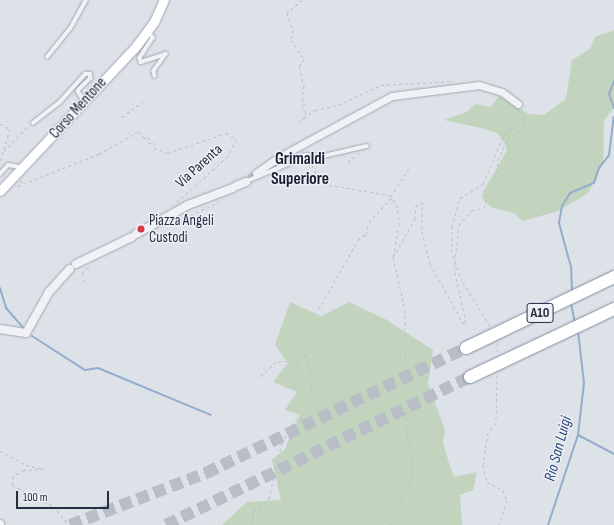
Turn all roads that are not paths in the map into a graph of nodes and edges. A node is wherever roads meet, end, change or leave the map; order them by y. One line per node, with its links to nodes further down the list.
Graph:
1 (86, 0): 4 (lane)
2 (164, 0): 3 (main road, Corso Mentone)
3 (149, 31): 5 (lane); 6 (main road, Corso Mentone)
4 (47, 57)
5 (155, 76)
6 (83, 99): 8 (lane); 12 (main road, Corso Mentone)
7 (518, 104): 13 (street)
8 (34, 123)
9 (367, 146): 11 (lane)
10 (305, 157): 11 (street); 15 (lane)
11 (315, 158)
12 (20, 166): 14 (lane); 16 (main road, Corso Mentone)
13 (256, 173)
14 (0, 174)
15 (247, 180): 19 (street)
16 (0, 191)
17 (614, 278): 20 (highway, A10, bridge)
18 (614, 309): 21 (highway, A10, bridge)
19 (0, 329)
20 (466, 348)
21 (470, 377)

